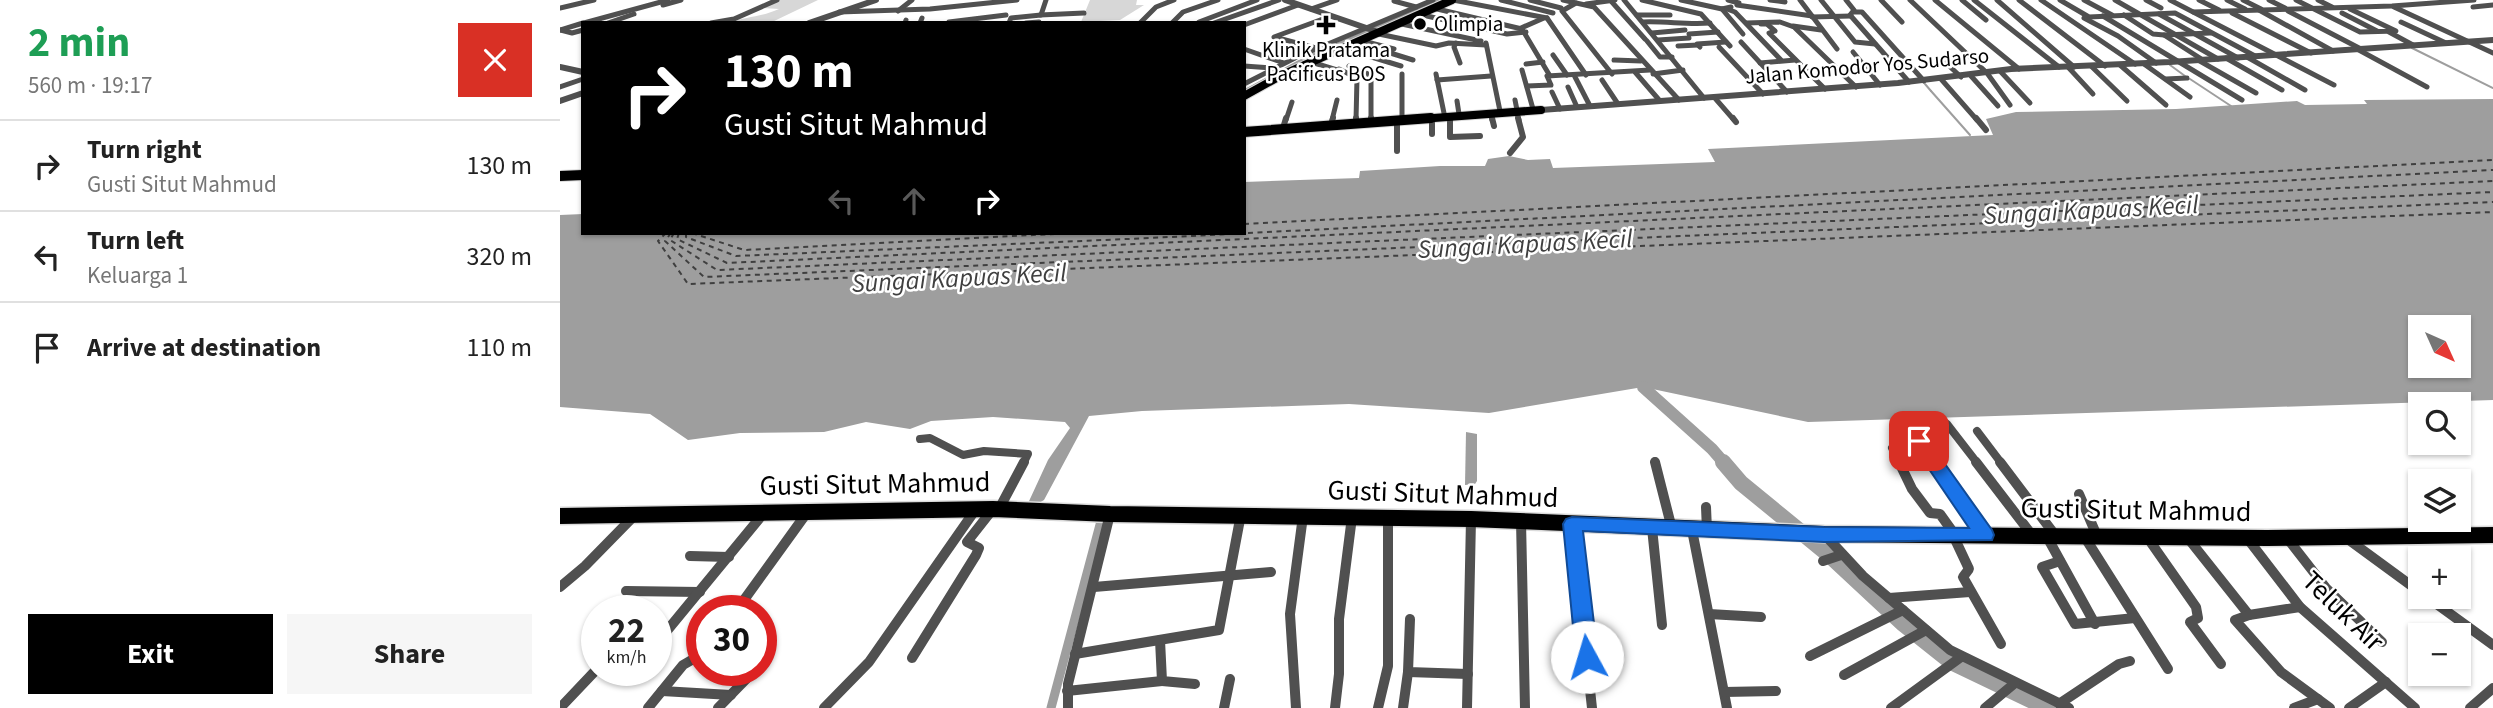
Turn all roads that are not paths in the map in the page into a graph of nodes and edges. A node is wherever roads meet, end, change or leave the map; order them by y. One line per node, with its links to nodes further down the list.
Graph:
1 (594, 0): 49 (street)
2 (668, 0): 106 (street)
3 (681, 0): 107 (street)
4 (777, 0): 108 (street)
5 (876, 0): 80 (street)
6 (912, 0): 75 (street)
7 (940, 0): 70 (street)
8 (963, 0): 63 (street)
9 (1017, 0): 53 (street)
10 (1046, 0): 103 (street)
11 (1174, 0): 112 (street)
12 (1218, 0): 113 (street)
13 (1257, 0): 114 (street)
14 (1279, 0): 115 (street)
15 (1337, 0): 71 (street)
16 (1452, 0): 57 (main road); 101 (street)
17 (1501, 0): 101 (street)
18 (1530, 0): 67 (street)
19 (1563, 0): 58 (street)
20 (1621, 0): 51 (street); 90 (street)
21 (1642, 0): 92 (street)
22 (1681, 0): 72 (street)
23 (1728, 0): 60 (street)
24 (1770, 0): 55 (street)
25 (1800, 0): 97 (street)
26 (1821, 0): 98 (street)
27 (1846, 0): 86 (street)
28 (1881, 0): 117 (street)
29 (1910, 0): 209 (street)
30 (1935, 0): 202 (street)
31 (1962, 0): 105 (street)
32 (1974, 0): 198 (street)
33 (1997, 0): 199 (street)
34 (2019, 0): 59 (street)
35 (2060, 0): 99 (street)
36 (2084, 0): 100 (street)
37 (2115, 0): 94 (street)
38 (2146, 0): 77 (street)
39 (2170, 0): 81 (street)
40 (2199, 0): 82 (street)
41 (2227, 0): 79 (street)
42 (2243, 0): 74 (street)
43 (2269, 0): 73 (street)
44 (2297, 0): 68 (street)
45 (2318, 0): 69 (street)
46 (2379, 0): 61 (street)
47 (2402, 0): 56 (street)
48 (2474, 0): 56 (street)
49 (584, 1): 66 (street)
50 (1394, 1): 76 (street)
51 (1611, 1): 58 (street); 169 (street)
52 (2043, 1): 59 (street); 189 (street)
53 (991, 2): 63 (street)
54 (1291, 2): 71 (street); 122 (street)
55 (1785, 2)
56 (2415, 2): 61 (street)
57 (1433, 4): 76 (main road); 129 (street)
58 (1585, 4): 179 (street); 211 (street)
59 (2025, 4): 196 (street)
60 (1737, 5): 72 (street); 97 (street)
61 (2394, 6): 64 (street); 148 (street)
62 (2491, 6): 65 (street)
63 (955, 7): 70 (street); 110 (street)
64 (2348, 7): 69 (street); 88 (street)
65 (2473, 7)
66 (560, 8)
67 (1561, 8)
68 (2314, 8): 69 (street); 73 (street); 89 (street)
69 (2335, 8)
70 (930, 9): 75 (street)
71 (1311, 9): 95 (street)
72 (1725, 9): 123 (street); 139 (street)
73 (2287, 9): 74 (street); 159 (street)
74 (2262, 10): 79 (street); 161 (street)
75 (898, 11): 83 (street)
76 (1417, 11): 119 (main road); 128 (street); 129 (street)
77 (2160, 11): 94 (street); 137 (street); 140 (street)
78 (2229, 11): 79 (street); 82 (street); 163 (street)
79 (2247, 11)
80 (839, 12): 83 (street); 109 (street)
81 (2193, 12): 82 (street); 166 (street)
82 (2222, 12)
83 (879, 13): 104 (street)
84 (1005, 13): 110 (street)
85 (1084, 13): 103 (street)
86 (1856, 13): 98 (street); 152 (street); 226 (street)
87 (2342, 13): 88 (street); 89 (street); 133 (street)
88 (2359, 13): 134 (street)
89 (2324, 14): 133 (street)
90 (1637, 15): 91 (street); 116 (street)
91 (1670, 15)
92 (1702, 15): 96 (street); 120 (street)
93 (2124, 15): 94 (street); 100 (street); 141 (street)
94 (2143, 15): 142 (street)
95 (1331, 16): 128 (street); 156 (street)
96 (1688, 16)
97 (1812, 16): 98 (street); 130 (street)
98 (1836, 16): 152 (street)
99 (2103, 16): 100 (street); 180 (street)
100 (2115, 16)
101 (1546, 18): 129 (street); 214 (street)
102 (2084, 18): 187 (street)
103 (1039, 19): 111 (street)
104 (867, 20)
105 (1986, 20)
106 (590, 21)
107 (614, 21)
108 (722, 21)
109 (814, 21)
110 (950, 21)
111 (1010, 21)
112 (1142, 21)
113 (1174, 21)
114 (1202, 21)
115 (1220, 21)
116 (1643, 22): 120 (street); 136 (street)
117 (1902, 22)
118 (2401, 22): 151 (street)
119 (1397, 23): 128 (main road); 150 (street)
120 (1710, 23): 132 (street)
121 (581, 24): 127 (street)
122 (1246, 24)
123 (1747, 24): 125 (street); 176 (street); 177 (street)
124 (1246, 26): 126 (street)
125 (1793, 26): 130 (street); 234 (street)
126 (1257, 29)
127 (560, 30): 135 (street)
128 (1372, 30): 144 (main road); 149 (street); 156 (street)
129 (1524, 30): 182 (street)
130 (1821, 30): 158 (street)
131 (581, 32): 135 (street)
132 (1718, 32): 138 (street); 153 (street)
133 (2379, 32): 134 (street)
134 (2389, 32): 154 (street)
135 (572, 33): 143 (street)
136 (1652, 33): 138 (street); 145 (street)
137 (2212, 33): 140 (street); 167 (street)
138 (1687, 34): 145 (street)
139 (1743, 34)
140 (2194, 34): 142 (street); 172 (street)
141 (2164, 35): 142 (street); 178 (street)
142 (2178, 35): 173 (street)
143 (560, 36)
144 (1359, 40): 157 (main road); 174 (street)
145 (1658, 40): 169 (street)
146 (2493, 40): 148 (street, Jalan Komodor Yos Sudarso)
147 (1741, 42): 185 (street)
148 (2469, 42): 151 (street, Jalan Komodor Yos Sudarso); 164 (street)
149 (1456, 43): 150 (street); 184 (street)
150 (1485, 43): 216 (street)
151 (2446, 43): 154 (street, Jalan Komodor Yos Sudarso)
152 (1875, 44): 227 (street)
153 (1678, 46)
154 (2413, 46): 159 (street, Jalan Komodor Yos Sudarso)
155 (1719, 47): 243 (street)
156 (1317, 48): 183 (street)
157 (1342, 48): 181 (main road); 194 (street)
158 (1837, 49)
159 (2359, 49): 161 (street, Jalan Komodor Yos Sudarso); 235 (street)
160 (1246, 50): 168 (street)
161 (2333, 51): 163 (street, Jalan Komodor Yos Sudarso)
162 (1853, 52): 229 (street)
163 (2311, 53): 166 (street, Jalan Komodor Yos Sudarso)
164 (2493, 53)
165 (1553, 55): 213 (street)
166 (2276, 55): 167 (street, Jalan Komodor Yos Sudarso); 230 (street)
167 (2255, 56): 170 (street, Jalan Komodor Yos Sudarso)
168 (1267, 57): 183 (street); 192 (street)
169 (1672, 57): 204 (street)
170 (2246, 57): 172 (street, Jalan Komodor Yos Sudarso); 238 (street)
171 (2226, 58): 172 (street, Jalan Komodor Yos Sudarso); 173 (street, Jalan Komodor Yos Sudarso); 237 (street)
172 (2238, 58)
173 (2218, 59): 178 (street, Jalan Komodor Yos Sudarso)
174 (1413, 60)
175 (1614, 60): 179 (street)
176 (1781, 60): 177 (street); 185 (street)
177 (1796, 60): 236 (street)
178 (2200, 60): 180 (street, Jalan Komodor Yos Sudarso); 241 (street)
179 (1641, 61): 208 (street)
180 (2172, 61): 187 (street, Jalan Komodor Yos Sudarso); 251 (street)
181 (1311, 62): 219 (street); 245 (main road)
182 (1540, 62): 188 (street); 217 (street)
183 (1284, 63): 200 (street)
184 (1460, 63)
185 (1759, 63): 240 (street)
186 (1946, 63): 218 (street)
187 (2158, 63): 190 (street, Jalan Komodor Yos Sudarso)
188 (1526, 64)
189 (2135, 64): 190 (street, Jalan Komodor Yos Sudarso); 191 (street, Jalan Komodor Yos Sudarso)
190 (2144, 64): 223 (street)
191 (2120, 65): 196 (street, Jalan Komodor Yos Sudarso); 260 (street)
192 (1247, 66): 200 (street)
193 (1349, 66): 212 (street)
194 (1401, 66)
195 (2091, 66): 196 (street, Jalan Komodor Yos Sudarso); 199 (street, Jalan Komodor Yos Sudarso); 255 (street)
196 (2105, 66)
197 (560, 67): 206 (street)
198 (2059, 67): 199 (street, Jalan Komodor Yos Sudarso); 202 (street, Jalan Komodor Yos Sudarso)
199 (2071, 67): 244 (street)
200 (1275, 68): 228 (street)
201 (1339, 69): 220 (street)
202 (2019, 69): 205 (street, Jalan Komodor Yos Sudarso)
203 (1522, 70): 231 (street)
204 (1682, 71): 208 (street); 248 (street)
205 (2000, 71): 209 (street, Jalan Komodor Yos Sudarso); 257 (street)
206 (581, 72)
207 (1635, 72): 208 (street); 211 (street); 254 (street)
208 (1652, 72): 250 (street)
209 (1987, 73): 215 (street, Jalan Komodor Yos Sudarso); 259 (street)
210 (1402, 74): 270 (street)
211 (1612, 74): 214 (street)
212 (1371, 75): 220 (street); 271 (street)
213 (1571, 75): 214 (street); 217 (street); 261 (street)
214 (1586, 75)
215 (1971, 75): 218 (street, Jalan Komodor Yos Sudarso); 262 (street)
216 (1491, 76): 267 (street); 268 (street)
217 (1550, 76): 231 (street)
218 (1961, 77): 222 (street, Jalan Komodor Yos Sudarso)
219 (1317, 78)
220 (1357, 78): 273 (street)
221 (2187, 78): 223 (street)
222 (1941, 79): 226 (street, Jalan Komodor Yos Sudarso); 277 (street)
223 (2166, 79): 247 (street)
224 (581, 80): 232 (street)
225 (1602, 80): 258 (street)
226 (1924, 81): 227 (street, Jalan Komodor Yos Sudarso)
227 (1909, 82): 229 (street, Jalan Komodor Yos Sudarso)
228 (1246, 83)
229 (1880, 85): 234 (street, Jalan Komodor Yos Sudarso)
230 (2334, 85)
231 (1527, 86): 266 (street)
232 (560, 87)
233 (1568, 87): 263 (street)
234 (1856, 87): 236 (street, Jalan Komodor Yos Sudarso)
235 (2427, 87)
236 (1825, 89): 240 (street, Jalan Komodor Yos Sudarso)
237 (2282, 90)
238 (2305, 90)
239 (1552, 92): 265 (street)
240 (1787, 92): 243 (street, Jalan Komodor Yos Sudarso)
241 (2256, 93)
242 (581, 94): 252 (street)
243 (1763, 94): 246 (street, Jalan Komodor Yos Sudarso)
244 (2092, 94)
245 (1246, 95)
246 (1714, 97): 248 (street, Jalan Komodor Yos Sudarso); 272 (street)
247 (2190, 97)
248 (1704, 98): 250 (street, Jalan Komodor Yos Sudarso)
249 (1337, 100): 274 (street)
250 (1679, 100): 254 (street, Jalan Komodor Yos Sudarso)
251 (2242, 100)
252 (560, 101)
253 (1457, 101): 268 (street)
254 (1660, 101): 258 (street, Jalan Komodor Yos Sudarso)
255 (2127, 101)
256 (1292, 102): 276 (street)
257 (2030, 103)
258 (1618, 104): 261 (street, Jalan Komodor Yos Sudarso)
259 (2010, 104)
260 (2166, 105)
261 (1590, 106): 263 (street, Jalan Komodor Yos Sudarso)
262 (1998, 106)
263 (1577, 107): 265 (street, Jalan Komodor Yos Sudarso)
264 (1516, 108): 266 (highway); 267 (highway); 283 (street)
265 (1560, 109): 266 (street, Jalan Komodor Yos Sudarso)
266 (1537, 110)
267 (1496, 113): 268 (highway); 275 (street)
268 (1452, 115): 269 (highway); 270 (main road); 281 (street)
269 (1432, 119): 270 (highway); 280 (street)
270 (1399, 120): 271 (main road); 278 (highway); 282 (street)
271 (1371, 122): 273 (main road)
272 (1736, 122)
273 (1356, 123): 274 (main road)
274 (1331, 125): 276 (main road)
275 (1494, 126)
276 (1283, 128): 279 (main road)
277 (1986, 130)
278 (1246, 131)
279 (1246, 131)
280 (1432, 134)
281 (1480, 136)
282 (1397, 151)
283 (1510, 153)
284 (560, 170): 285 (main road)
285 (581, 172)
286 (581, 172): 287 (main road)
287 (560, 176)
288 (1947, 424): 317 (street)
289 (1977, 431): 317 (street)
290 (920, 439): 297 (street)
291 (1919, 441): 316 (street)
292 (1892, 448): 315 (street)
293 (1655, 461): 311 (street)
294 (2079, 494): 319 (street)
295 (1706, 507): 312 (street)
296 (976, 509): 297 (highway, Gusti Situt Mahmud); 298 (highway, Gusti Situt Mahmud); 383 (street)
297 (1000, 509): 300 (main road, Gusti Situt Mahmud); 356 (street)
298 (808, 511): 299 (highway, Gusti Situt Mahmud); 336 (street)
299 (765, 512): 302 (highway, Gusti Situt Mahmud); 326 (street)
300 (1110, 514): 301 (main road, Gusti Situt Mahmud); 332 (street)
301 (1241, 514): 304 (main road, Gusti Situt Mahmud); 329 (street)
302 (635, 515): 303 (highway, Gusti Situt Mahmud); 331 (street)
303 (560, 516)
304 (1303, 516): 305 (main road, Gusti Situt Mahmud); 385 (street)
305 (1352, 517): 306 (main road, Gusti Situt Mahmud); 386 (street)
306 (1388, 518): 307 (main road, Gusti Situt Mahmud); 387 (street)
307 (1471, 519): 308 (main road, Gusti Situt Mahmud); 363 (street)
308 (1521, 521): 309 (main road, Gusti Situt Mahmud); 390 (street)
309 (1572, 524): 310 (main road, Gusti Situt Mahmud); 391 (street)
310 (1652, 528): 311 (main road, Gusti Situt Mahmud); 348 (street)
311 (1672, 529): 312 (main road, Gusti Situt Mahmud)
312 (1699, 530): 313 (main road, Gusti Situt Mahmud); 341 (street)
313 (1780, 533): 314 (highway, Gusti Situt Mahmud)
314 (1820, 534): 315 (main road, Gusti Situt Mahmud); 337 (street)
315 (1954, 535): 316 (main road, Gusti Situt Mahmud); 335 (street)
316 (1985, 535): 317 (main road, Gusti Situt Mahmud)
317 (2044, 535): 319 (main road, Gusti Situt Mahmud); 327 (street)
318 (2493, 535): 322 (main road, Gusti Situt Mahmud)
319 (2090, 536): 320 (main road, Gusti Situt Mahmud); 344 (street)
320 (2147, 537): 321 (main road, Gusti Situt Mahmud); 360 (street)
321 (2187, 537): 323 (main road, Gusti Situt Mahmud); 342 (street)
322 (2345, 537): 324 (main road, Gusti Situt Mahmud); 330 (street)
323 (2247, 538): 324 (main road, Gusti Situt Mahmud); 338 (street, Teluk Air)
324 (2287, 538): 351 (street)
325 (690, 556): 326 (street)
326 (729, 557): 334 (street)
327 (2060, 561): 346 (street); 346 (street)
328 (1271, 572): 329 (street)
329 (1229, 574): 332 (street); 350 (street)
330 (2408, 583)
331 (560, 587)
332 (1094, 587): 354 (street)
333 (626, 591): 334 (street)
334 (700, 592): 347 (street)
335 (1970, 592): 337 (street); 352 (street)
336 (748, 595)
337 (1889, 598): 340 (street)
338 (2300, 607): 342 (street); 367 (street, Teluk Air)
339 (2444, 609): 353 (street)
340 (1896, 613): 349 (street); 355 (street)
341 (1709, 614): 343 (street); 375 (street)
342 (2249, 615): 377 (street)
343 (1761, 617)
344 (2135, 618): 346 (street); 361 (street)
345 (1410, 619): 362 (street)
346 (2095, 624)
347 (672, 625)
348 (1662, 625)
349 (1919, 633): 358 (street); 364 (street)
350 (1160, 640): 354 (street); 366 (street)
351 (2382, 642)
352 (2001, 644)
353 (2493, 645)
354 (1075, 654): 378 (street)
355 (1811, 656)
356 (912, 658)
357 (2130, 660): 379 (street)
358 (1956, 661): 371 (street); 393 (street)
359 (686, 662): 373 (street)
360 (2221, 664)
361 (2168, 669)
362 (1408, 672): 363 (street); 388 (street)
363 (1468, 674): 389 (street)
364 (1844, 675)
365 (1230, 679): 384 (street)
366 (1162, 681): 368 (street); 378 (street)
367 (2385, 682): 397 (street); 398 (street, Teluk Air)
368 (1195, 684)
369 (581, 686): 380 (street)
370 (740, 686): 376 (street)
371 (2009, 687): 379 (street); 394 (street)
372 (2493, 688): 399 (street)
373 (662, 691): 376 (street); 381 (street)
374 (1776, 691): 375 (street)
375 (1724, 692): 392 (street)
376 (731, 695): 382 (street)
377 (2319, 699): 395 (street); 396 (street)
378 (1067, 700)
379 (2064, 706)
380 (560, 708)
381 (648, 708)
382 (718, 708)
383 (824, 708)
384 (1224, 708)
385 (1296, 708)
386 (1335, 708)
387 (1378, 708)
388 (1403, 708)
389 (1467, 708)
390 (1524, 708)
391 (1592, 708)
392 (1727, 708)
393 (1891, 708)
394 (1985, 708)
395 (2294, 708)
396 (2330, 708)
397 (2349, 708)
398 (2415, 708)
399 (2470, 708)

